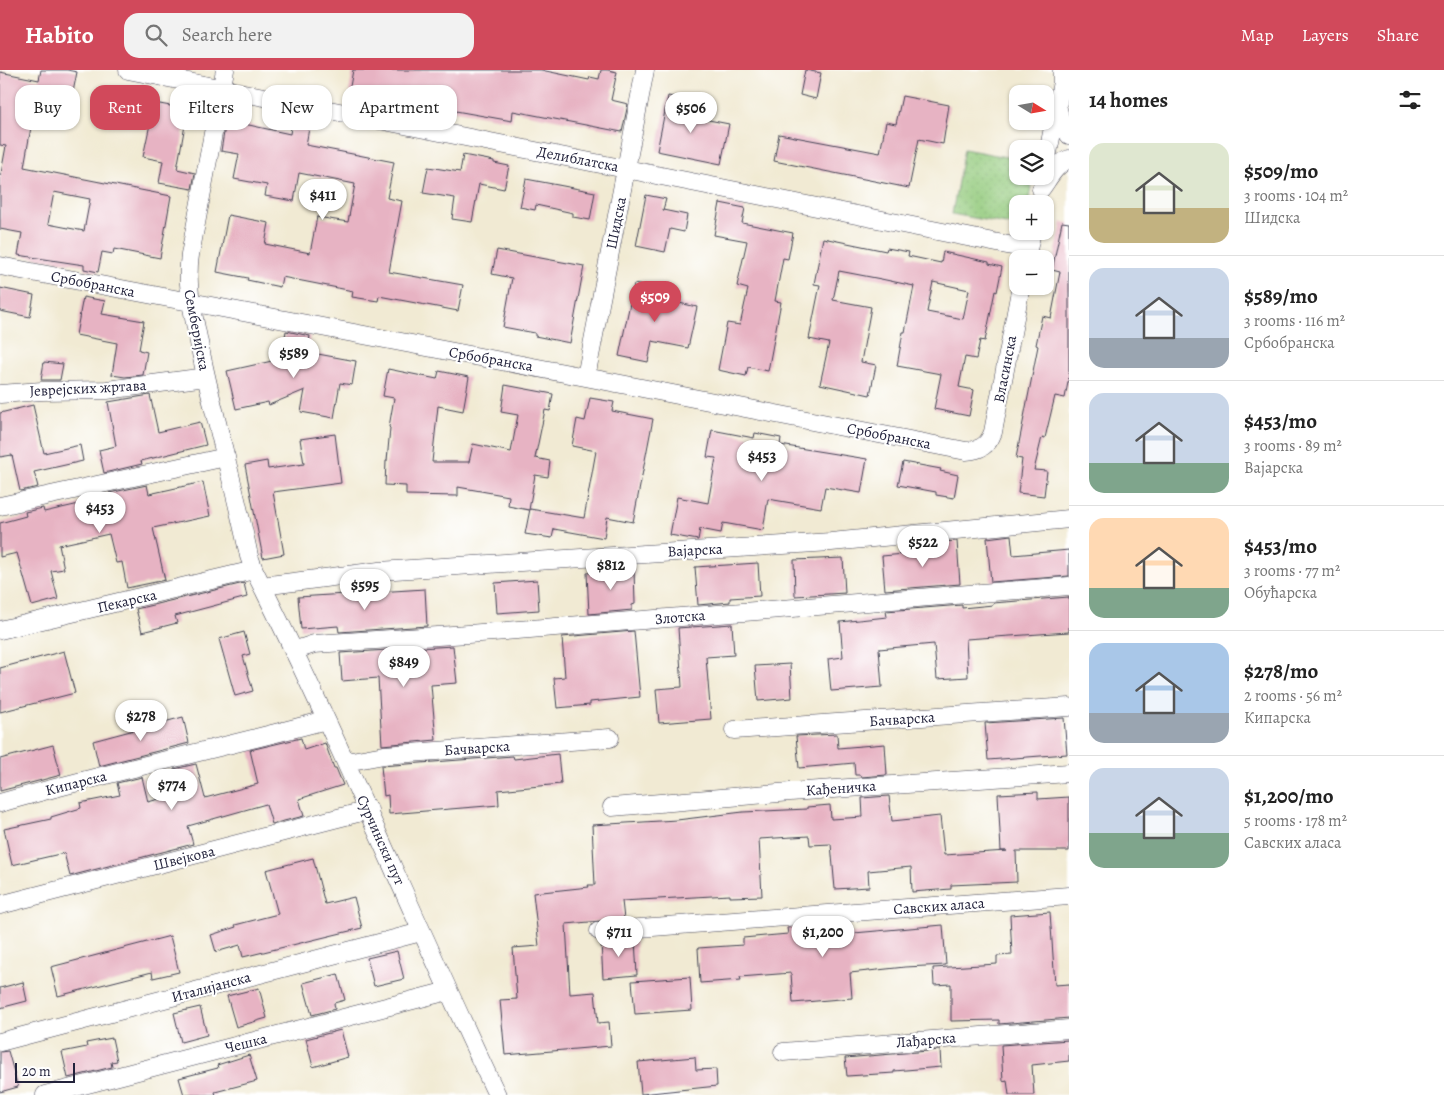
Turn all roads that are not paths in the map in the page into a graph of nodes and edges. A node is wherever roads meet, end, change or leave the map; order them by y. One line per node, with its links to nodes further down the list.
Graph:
1 (128, 70): 5 (street, Делиблатска)
2 (225, 70): 6 (street, Семберијска)
3 (645, 70): 13 (street, Шидска)
4 (1065, 74): 8 (street)
5 (201, 85)
6 (222, 85)
7 (252, 95): 13 (street, Делиблатска)
8 (1058, 106): 10 (street); 11 (street)
9 (213, 130): 18 (street, Семберијска)
10 (1069, 135)
11 (1051, 140)
12 (1069, 159): 14 (street)
13 (626, 168): 15 (street, Делиблатска); 19 (street, Шидска)
14 (1041, 190)
15 (1009, 250)
16 (0, 266): 18 (street, Србобранска)
17 (1019, 295): 22 (street, Власинска)
18 (191, 302): 19 (street, Србобранска); 20 (street, Семберијска)
19 (586, 377): 22 (street, Србобранска)
20 (206, 378): 21 (street, Јеврејских жртава); 23 (street, Семберијска)
21 (0, 394)
22 (982, 448)
23 (226, 457): 24 (street); 26 (street, Семберијска)
24 (0, 506)
25 (1069, 519): 27 (street, Вајарска)
26 (254, 570): 27 (street, Семберијска); 29 (street, Пекарска)
27 (262, 586): 30 (street, Сурчински пут)
28 (1069, 586): 30 (street, Злотска)
29 (0, 630)
30 (293, 651): 32 (street, Сурчински пут)
31 (1069, 707): 33 (street, Бачварска)
32 (326, 720): 35 (street, Сурчински пут); 37 (street, Кипарска)
33 (734, 730)
34 (610, 738): 35 (street, Бачварска)
35 (346, 762): 39 (street, Сурчински пут)
36 (1069, 773): 38 (street, Кађеничка)
37 (0, 803)
38 (612, 807)
39 (369, 810): 41 (street, Швејкова); 42 (street, Сурчински пут)
40 (1069, 896): 43 (street, Савских аласа)
41 (0, 905)
42 (421, 932): 44 (street, Сурчински пут); 46 (street, Италијанска)
43 (599, 932)
44 (448, 992): 48 (street, Чешка); 49 (street, Сурчински пут)
45 (1069, 1029): 47 (street, Лађарска)
46 (0, 1042)
47 (783, 1052)
48 (45, 1095)
49 (496, 1095)

